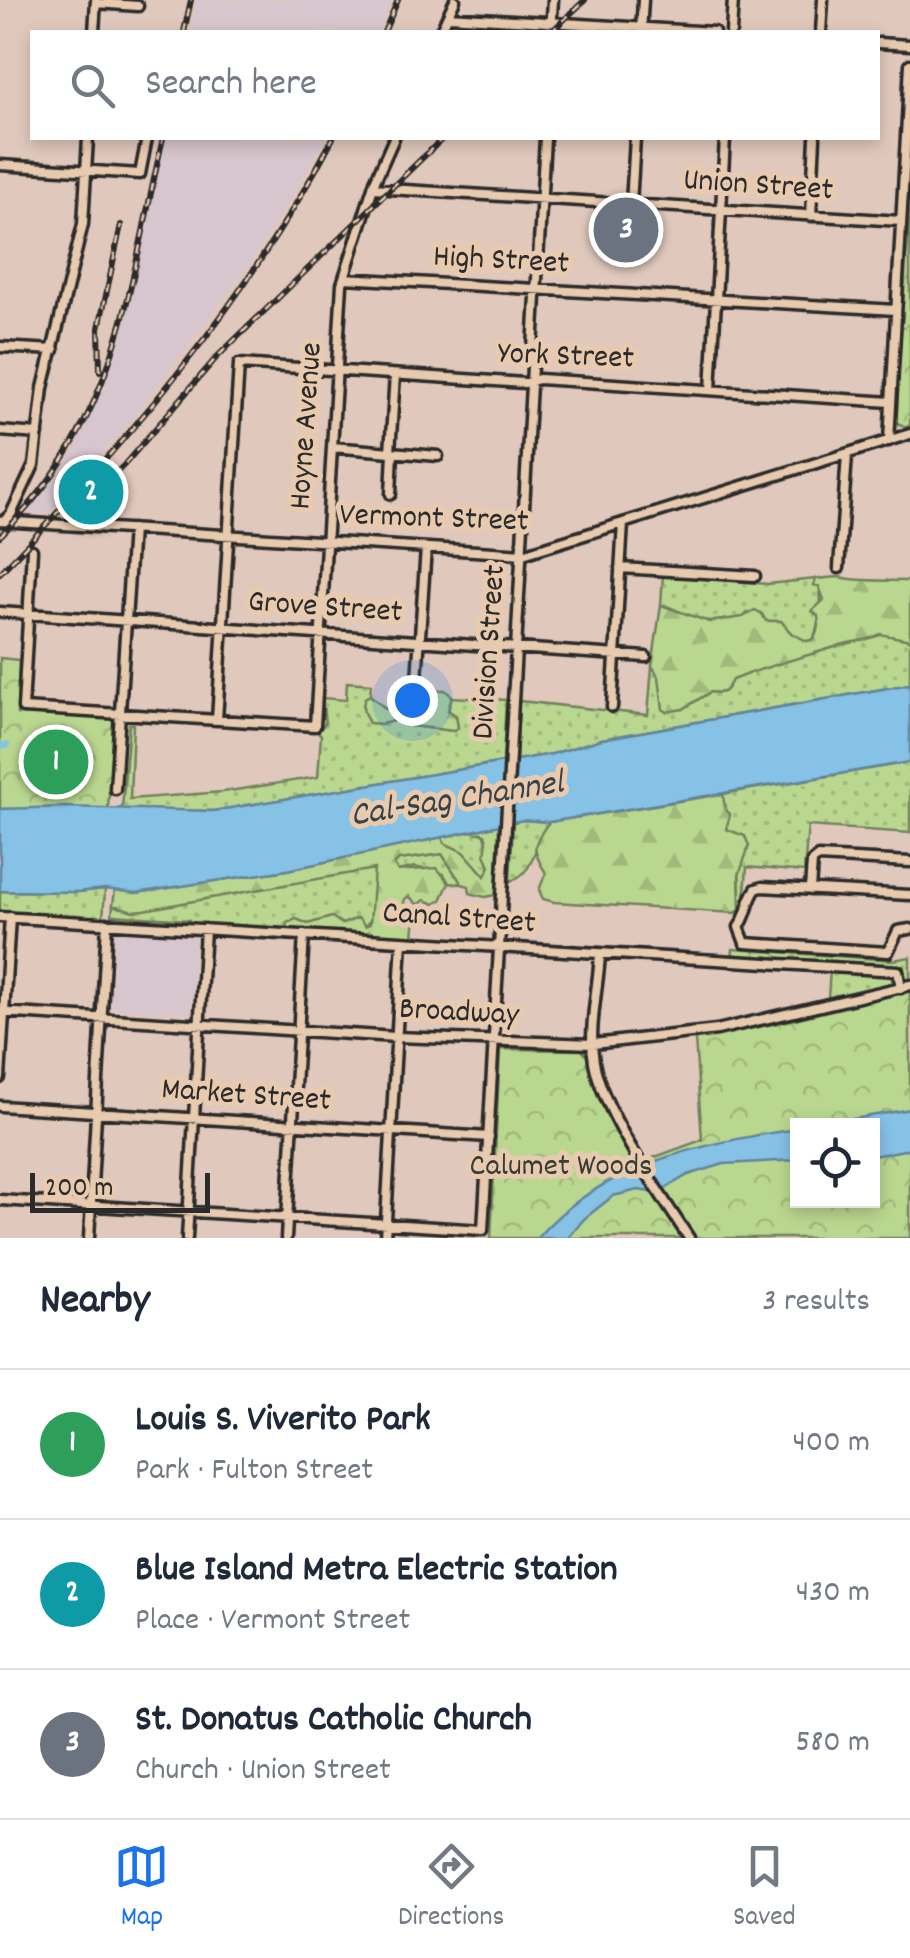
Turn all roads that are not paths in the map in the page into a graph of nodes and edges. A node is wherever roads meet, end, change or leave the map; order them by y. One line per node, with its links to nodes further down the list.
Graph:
1 (455, 0): 8 (street)
2 (553, 0): 9 (street)
3 (642, 0): 13 (street)
4 (733, 0): 14 (street)
5 (823, 0): 15 (street)
6 (96, 2): 7 (street); 10 (street)
7 (138, 6)
8 (448, 16): 9 (street); 11 (street)
9 (552, 22): 12 (street); 13 (street)
10 (94, 30)
11 (441, 30)
12 (551, 30)
13 (641, 30)
14 (731, 30)
15 (822, 30)
16 (880, 43): 17 (street)
17 (910, 45)
18 (910, 64): 33 (street)
19 (88, 140): 27 (street)
20 (147, 140): 27 (street)
21 (393, 140): 28 (street, Hoyne Avenue)
22 (546, 140): 29 (street, Division Street)
23 (635, 140): 30 (street)
24 (725, 140): 31 (street)
25 (816, 140): 32 (street)
26 (0, 164): 27 (street)
27 (86, 170): 39 (street)
28 (373, 188): 29 (street, Union Street); 34 (street, Hoyne Avenue)
29 (542, 198): 30 (street, Union Street); 35 (street, Division Street)
30 (631, 204): 31 (street, Union Street)
31 (721, 210): 32 (street, Union Street); 36 (street)
32 (811, 216): 33 (street, Union Street)
33 (901, 222): 37 (street)
34 (344, 278): 35 (street, High Street); 40 (street, Hoyne Avenue)
35 (537, 289): 36 (street, High Street); 42 (street, Division Street)
36 (716, 299): 37 (street, High Street); 43 (street)
37 (896, 310): 44 (street)
38 (0, 347): 39 (street)
39 (54, 350): 46 (street)
40 (337, 371): 41 (street, York Street); 49 (street, Hoyne Avenue); 57 (street, York Street)
41 (395, 375): 42 (street, York Street); 50 (street)
42 (532, 381): 43 (street, York Street); 61 (street, Division Street)
43 (711, 390): 44 (street, York Street)
44 (891, 402): 48 (street)
45 (0, 431): 46 (street)
46 (38, 434): 54 (street)
47 (910, 434): 48 (street, Vermont Street)
48 (889, 440): 51 (street, Vermont Street)
49 (332, 448): 50 (street); 58 (street, Hoyne Avenue)
50 (392, 452): 52 (street); 53 (street)
51 (847, 455): 55 (street, Vermont Street); 63 (street)
52 (438, 456)
53 (391, 494)
54 (2, 521): 56 (street, Vermont Street)
55 (623, 523): 61 (street, Vermont Street); 62 (street)
56 (132, 529): 57 (street, Vermont Street); 67 (street)
57 (228, 536): 58 (street, Vermont Street); 68 (street)
58 (326, 542): 59 (street, Vermont Street); 69 (street, Hoyne Avenue)
59 (426, 548): 61 (street, Vermont Street); 70 (street)
60 (32, 550): 66 (street)
61 (522, 554): 71 (street, Division Street)
62 (620, 568): 64 (street); 72 (street)
63 (840, 568)
64 (755, 576)
65 (0, 612): 66 (street, Grove Street)
66 (28, 614): 67 (street, Grove Street); 76 (street)
67 (126, 621): 68 (street, Grove Street); 76 (street)
68 (223, 628): 69 (street, Grove Street); 77 (street)
69 (320, 634): 70 (street, Grove Street); 77 (street, Hoyne Avenue)
70 (419, 640): 71 (street, Grove Street); 74 (street)
71 (516, 647): 72 (street, Grove Street); 88 (street, Division Street)
72 (614, 655): 73 (street, Grove Street); 75 (street)
73 (646, 657)
74 (416, 694)
75 (612, 707)
76 (120, 714): 77 (street); 78 (street)
77 (217, 720)
78 (115, 789)
79 (910, 862): 80 (street)
80 (810, 890): 81 (street); 85 (street)
81 (910, 896)
82 (5, 917): 83 (street, Canal Street); 91 (street)
83 (107, 923): 84 (street, Canal Street); 92 (street)
84 (205, 929): 86 (street, Canal Street); 93 (street)
85 (910, 929)
86 (304, 935): 87 (street, Canal Street); 94 (street)
87 (402, 941): 88 (street, Canal Street); 95 (street)
88 (499, 948): 89 (street, Canal Street); 96 (street, Division Street)
89 (600, 955): 90 (street, Canal Street); 97 (street)
90 (905, 986): 97 (street, Broadway)
91 (2, 1012): 92 (street, Broadway); 98 (street)
92 (102, 1018): 93 (street, Broadway); 100 (street)
93 (199, 1024): 94 (street, Broadway); 101 (street)
94 (298, 1030): 95 (street, Broadway); 102 (street)
95 (396, 1036): 96 (street, Broadway); 103 (street)
96 (494, 1042): 97 (street, Broadway); 104 (street, Division Street)
97 (592, 1044): 114 (street)
98 (0, 1078)
99 (0, 1106): 100 (street, Market Street)
100 (96, 1112): 101 (street, Market Street); 106 (street)
101 (194, 1118): 102 (street, Market Street); 107 (street)
102 (293, 1125): 103 (street, Market Street); 108 (street)
103 (391, 1130): 104 (street, Market Street); 109 (street)
104 (489, 1137): 109 (street, Division Street)
105 (0, 1200): 106 (street)
106 (91, 1206): 107 (street); 110 (street)
107 (189, 1212): 108 (street); 111 (street)
108 (287, 1219): 109 (street); 112 (street)
109 (386, 1225): 113 (street)
110 (89, 1238)
111 (187, 1238)
112 (286, 1238)
113 (385, 1238)
114 (689, 1238)

